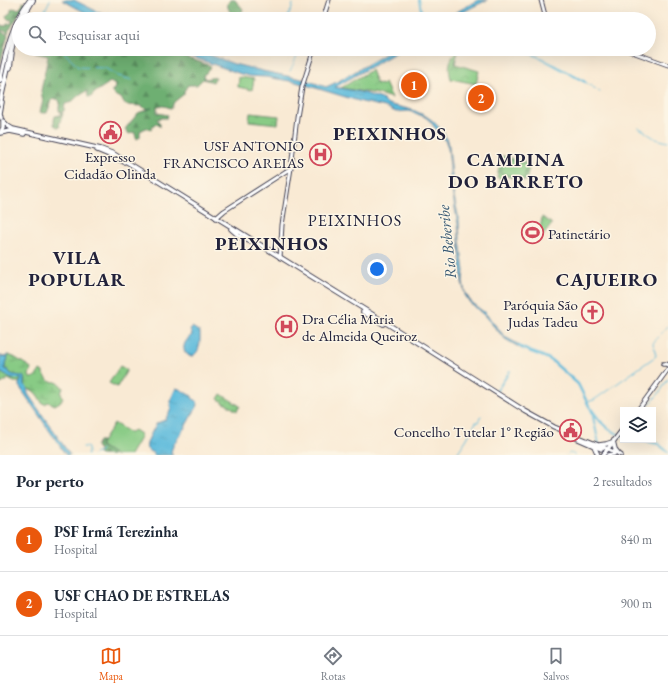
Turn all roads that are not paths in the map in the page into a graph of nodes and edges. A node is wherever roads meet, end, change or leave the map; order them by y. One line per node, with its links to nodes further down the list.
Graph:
1 (30, 0): 5 (highway)
2 (33, 0): 6 (highway)
3 (328, 0): 7 (main road)
4 (540, 0): 8 (main road)
5 (22, 12)
6 (26, 12)
7 (325, 12)
8 (543, 12)
9 (11, 36): 15 (main road); 16 (highway)
10 (12, 46): 17 (highway)
11 (12, 56): 18 (main road)
12 (312, 56): 20 (main road)
13 (643, 56): 14 (main road)
14 (668, 65)
15 (0, 70)
16 (0, 80)
17 (0, 103)
18 (1, 119): 19 (main road); 23 (main road)
19 (0, 133): 23 (main road)
20 (291, 168): 21 (main road); 22 (main road)
21 (285, 172): 22 (main road); 23 (main road)
22 (290, 174): 24 (main road)
23 (216, 218): 24 (main road)
24 (280, 258): 28 (main road); 28 (main road)
25 (668, 369): 26 (main road)
26 (640, 407)
27 (620, 433): 29 (main road)
28 (578, 438): 30 (main road)
29 (615, 440): 30 (main road); 31 (main road); 33 (main road)
30 (597, 447): 31 (main road)
31 (607, 452): 32 (main road); 33 (main road)
32 (603, 455)
33 (618, 455)

